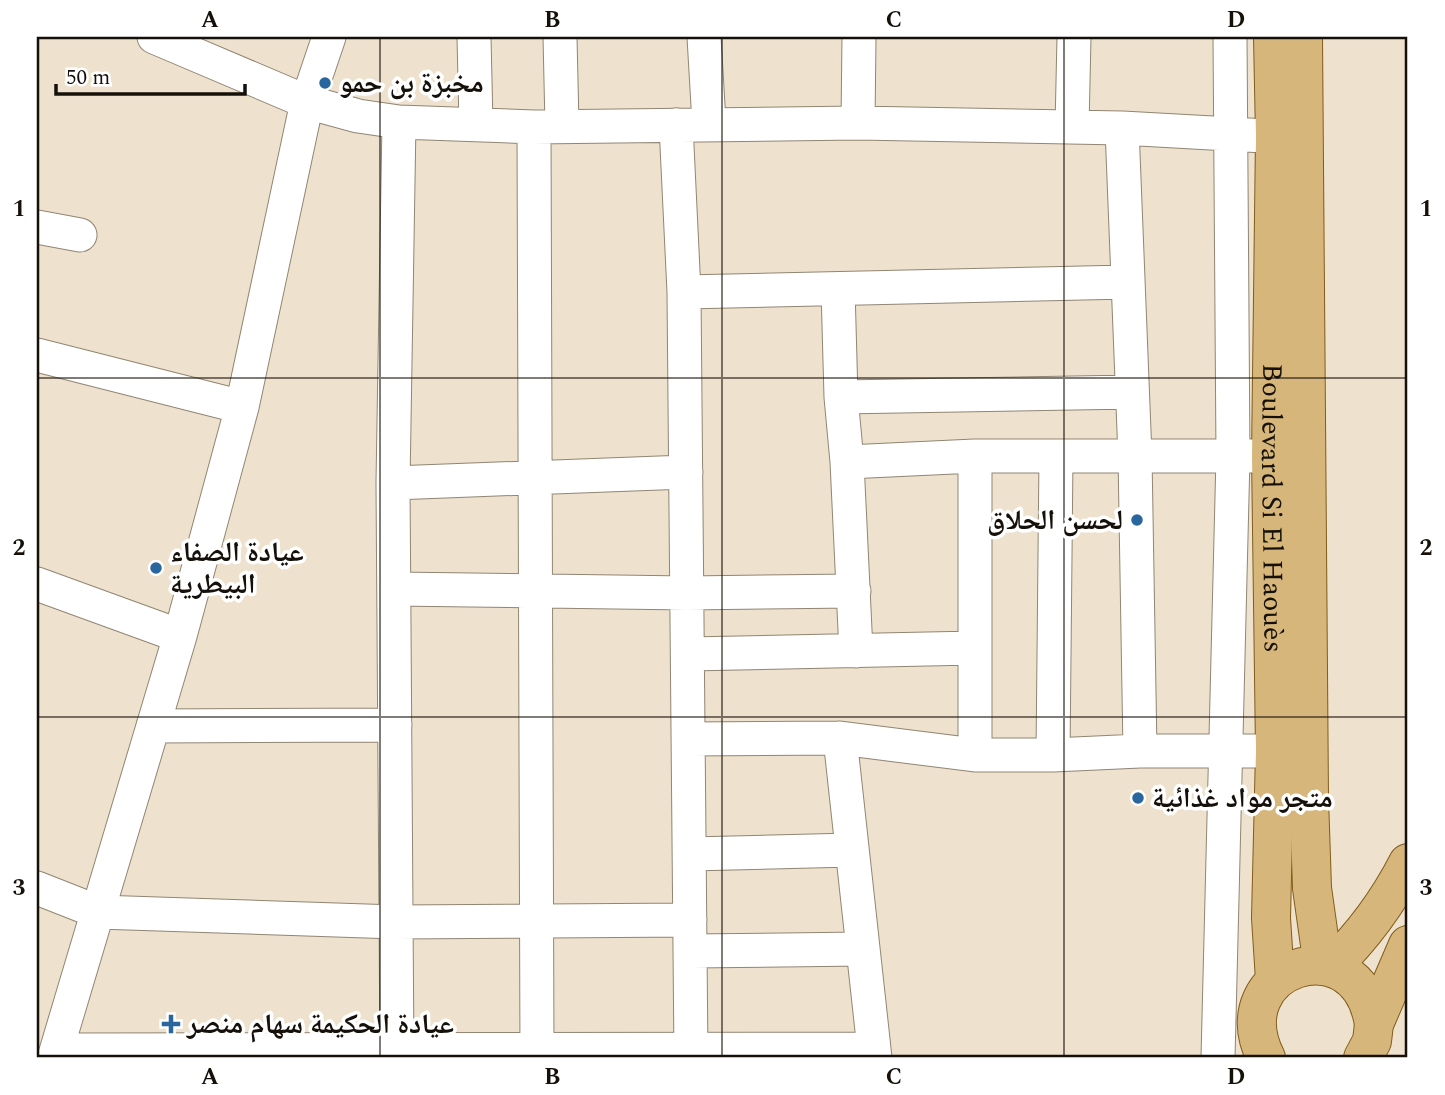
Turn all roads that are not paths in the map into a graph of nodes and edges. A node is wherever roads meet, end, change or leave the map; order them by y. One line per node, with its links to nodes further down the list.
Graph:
1 (154, 37): 11 (street)
2 (328, 37): 11 (street)
3 (474, 37): 15 (street)
4 (560, 37): 17 (street)
5 (704, 37): 13 (street)
6 (859, 37): 14 (street)
7 (1074, 37): 18 (street)
8 (1230, 37): 20 (street)
9 (1273, 37): 21 (main road, Boulevard Si El Haouès)
10 (1303, 37): 21 (main road, Boulevard Si El Haouès)
11 (307, 102): 12 (street); 30 (street)
12 (399, 122): 15 (street); 39 (street)
13 (709, 123): 14 (street); 16 (street)
14 (858, 123): 18 (street)
15 (476, 124): 17 (street)
16 (676, 125): 17 (street); 26 (street)
17 (548, 126): 38 (street)
18 (1072, 127): 19 (street)
19 (1122, 128): 20 (street); 24 (street)
20 (1232, 134): 21 (street); 35 (street)
21 (1289, 137): 34 (main road, Boulevard Si El Haouès); 68 (main road, Boulevard Si El Haouès)
22 (37, 227): 23 (street)
23 (80, 235)
24 (1128, 282): 25 (street); 28 (street)
25 (838, 289): 26 (street); 29 (street)
26 (684, 292): 37 (street)
27 (37, 355): 30 (street)
28 (1132, 391): 29 (street); 33 (street)
29 (841, 397): 36 (street)
30 (242, 407): 45 (street)
31 (975, 456): 32 (street); 36 (street); 46 (street)
32 (1056, 456): 33 (street); 57 (street)
33 (1135, 456): 35 (street); 53 (street)
34 (1271, 456): 35 (street); 55 (main road, Boulevard Si El Haouès)
35 (1233, 457): 54 (street)
36 (847, 462): 43 (street)
37 (686, 472): 38 (street); 44 (street)
38 (536, 476): 39 (street); 42 (street)
39 (393, 483): 41 (street)
40 (37, 584): 45 (street)
41 (394, 589): 42 (street); 49 (street)
42 (536, 590): 44 (street); 63 (street)
43 (853, 591): 44 (street); 47 (street)
44 (687, 593): 48 (street)
45 (180, 636): 50 (street)
46 (975, 648): 47 (street); 56 (street)
47 (856, 651): 48 (street)
48 (688, 654): 52 (street)
49 (395, 725): 50 (street); 64 (street)
50 (153, 726): 62 (street)
51 (840, 738): 52 (street); 56 (street); 58 (street)
52 (689, 739): 59 (street)
53 (1140, 751): 54 (street); 57 (street)
54 (1224, 751): 55 (street); 77 (street)
55 (1275, 751): 69 (main road, Boulevard Si El Haouès)
56 (975, 755): 57 (street)
57 (1052, 755)
58 (852, 850): 59 (street); 67 (street)
59 (690, 854): 65 (street)
60 (1408, 863): 68 (main road)
61 (37, 888): 62 (street)
62 (98, 912): 64 (street); 72 (street)
63 (537, 920): 64 (street); 65 (street); 75 (street)
64 (396, 922): 74 (street)
65 (690, 936): 67 (street); 76 (street)
66 (1408, 945): 70 (main road)
67 (863, 949): 71 (street)
68 (1327, 967): 69 (main road); 70 (main road)
69 (1275, 980): 78 (main road)
70 (1368, 1041)
71 (874, 1053): 76 (street)
72 (56, 1054): 73 (street)
73 (100, 1054): 74 (street)
74 (397, 1054): 75 (street)
75 (537, 1054): 76 (street)
76 (691, 1054)
77 (1218, 1058)
78 (1266, 1058)

